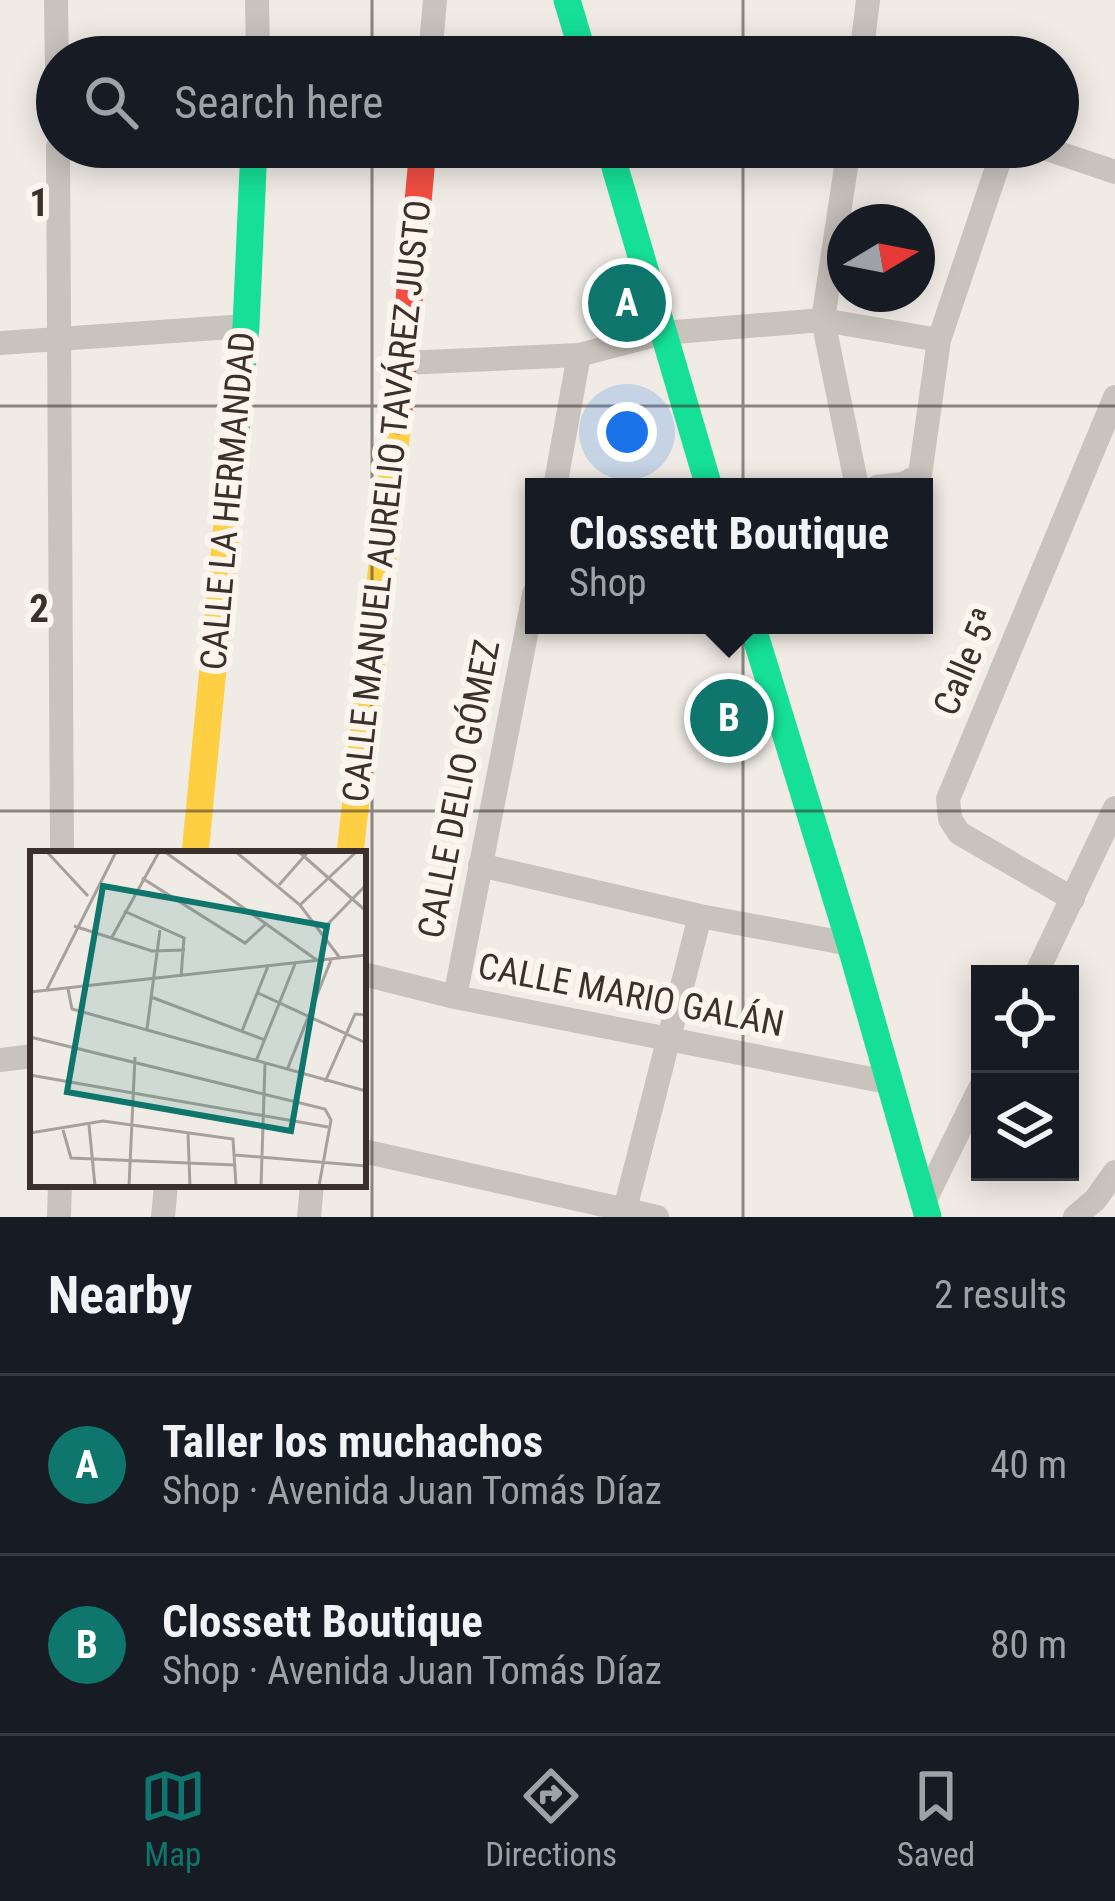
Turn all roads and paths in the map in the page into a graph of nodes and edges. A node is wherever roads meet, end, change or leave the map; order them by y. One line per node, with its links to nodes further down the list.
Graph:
1 (56, 0): 6 (street)
2 (257, 0): 7 (street)
3 (435, 0): 8 (street)
4 (567, 0): 9 (street)
5 (868, 0): 10 (street)
6 (57, 36)
7 (258, 36)
8 (432, 36)
9 (578, 36)
10 (864, 36)
11 (1079, 160): 18 (street)
12 (58, 168): 22 (street)
13 (253, 168): 20 (street, CALLE LA HERMANDAD)
14 (421, 168): 26 (street, CALLE MANUEL AURELIO TAVÁREZ JUSTO)
15 (616, 168): 21 (street)
16 (846, 168): 19 (street)
17 (997, 168): 23 (street)
18 (1115, 172)
19 (823, 320): 21 (street); 23 (street); 30 (street)
20 (246, 326): 22 (street); 36 (street, CALLE LA HERMANDAD)
21 (663, 333): 25 (street); 29 (street)
22 (61, 336): 24 (street); 35 (street)
23 (939, 340): 31 (street)
24 (0, 343)
25 (579, 355): 26 (street); 28 (street)
26 (404, 363): 37 (street, CALLE MANUEL AURELIO TAVÁREZ JUSTO)
27 (1115, 398): 39 (street, Calle 5ª)
28 (557, 478)
29 (706, 478)
30 (855, 478)
31 (914, 478)
32 (526, 634): 38 (street, CALLE DELIO GÓMEZ)
33 (755, 634): 41 (street)
34 (1115, 808): 39 (street)
35 (62, 851)
36 (195, 851)
37 (350, 851)
38 (480, 865): 40 (street); 44 (street, CALLE DELIO GÓMEZ)
39 (1073, 898): 42 (street)
40 (700, 916): 41 (street); 45 (street)
41 (850, 944): 48 (street)
42 (1040, 965)
43 (366, 975): 44 (street, CALLE MARIO GALÁN)
44 (455, 998): 45 (street, CALLE MARIO GALÁN)
45 (668, 1040): 48 (street, CALLE MARIO GALÁN); 57 (street)
46 (30, 1056): 47 (street)
47 (0, 1060)
48 (886, 1082): 56 (street)
49 (971, 1108): 56 (street)
50 (366, 1152): 57 (street)
51 (1115, 1172): 55 (street)
52 (60, 1187): 58 (street)
53 (166, 1187): 59 (street)
54 (313, 1187): 60 (street)
55 (1105, 1206): 62 (street)
56 (926, 1210)
57 (624, 1214): 61 (street)
58 (59, 1217)
59 (164, 1217)
60 (309, 1217)
61 (657, 1217)
62 (1075, 1217)

